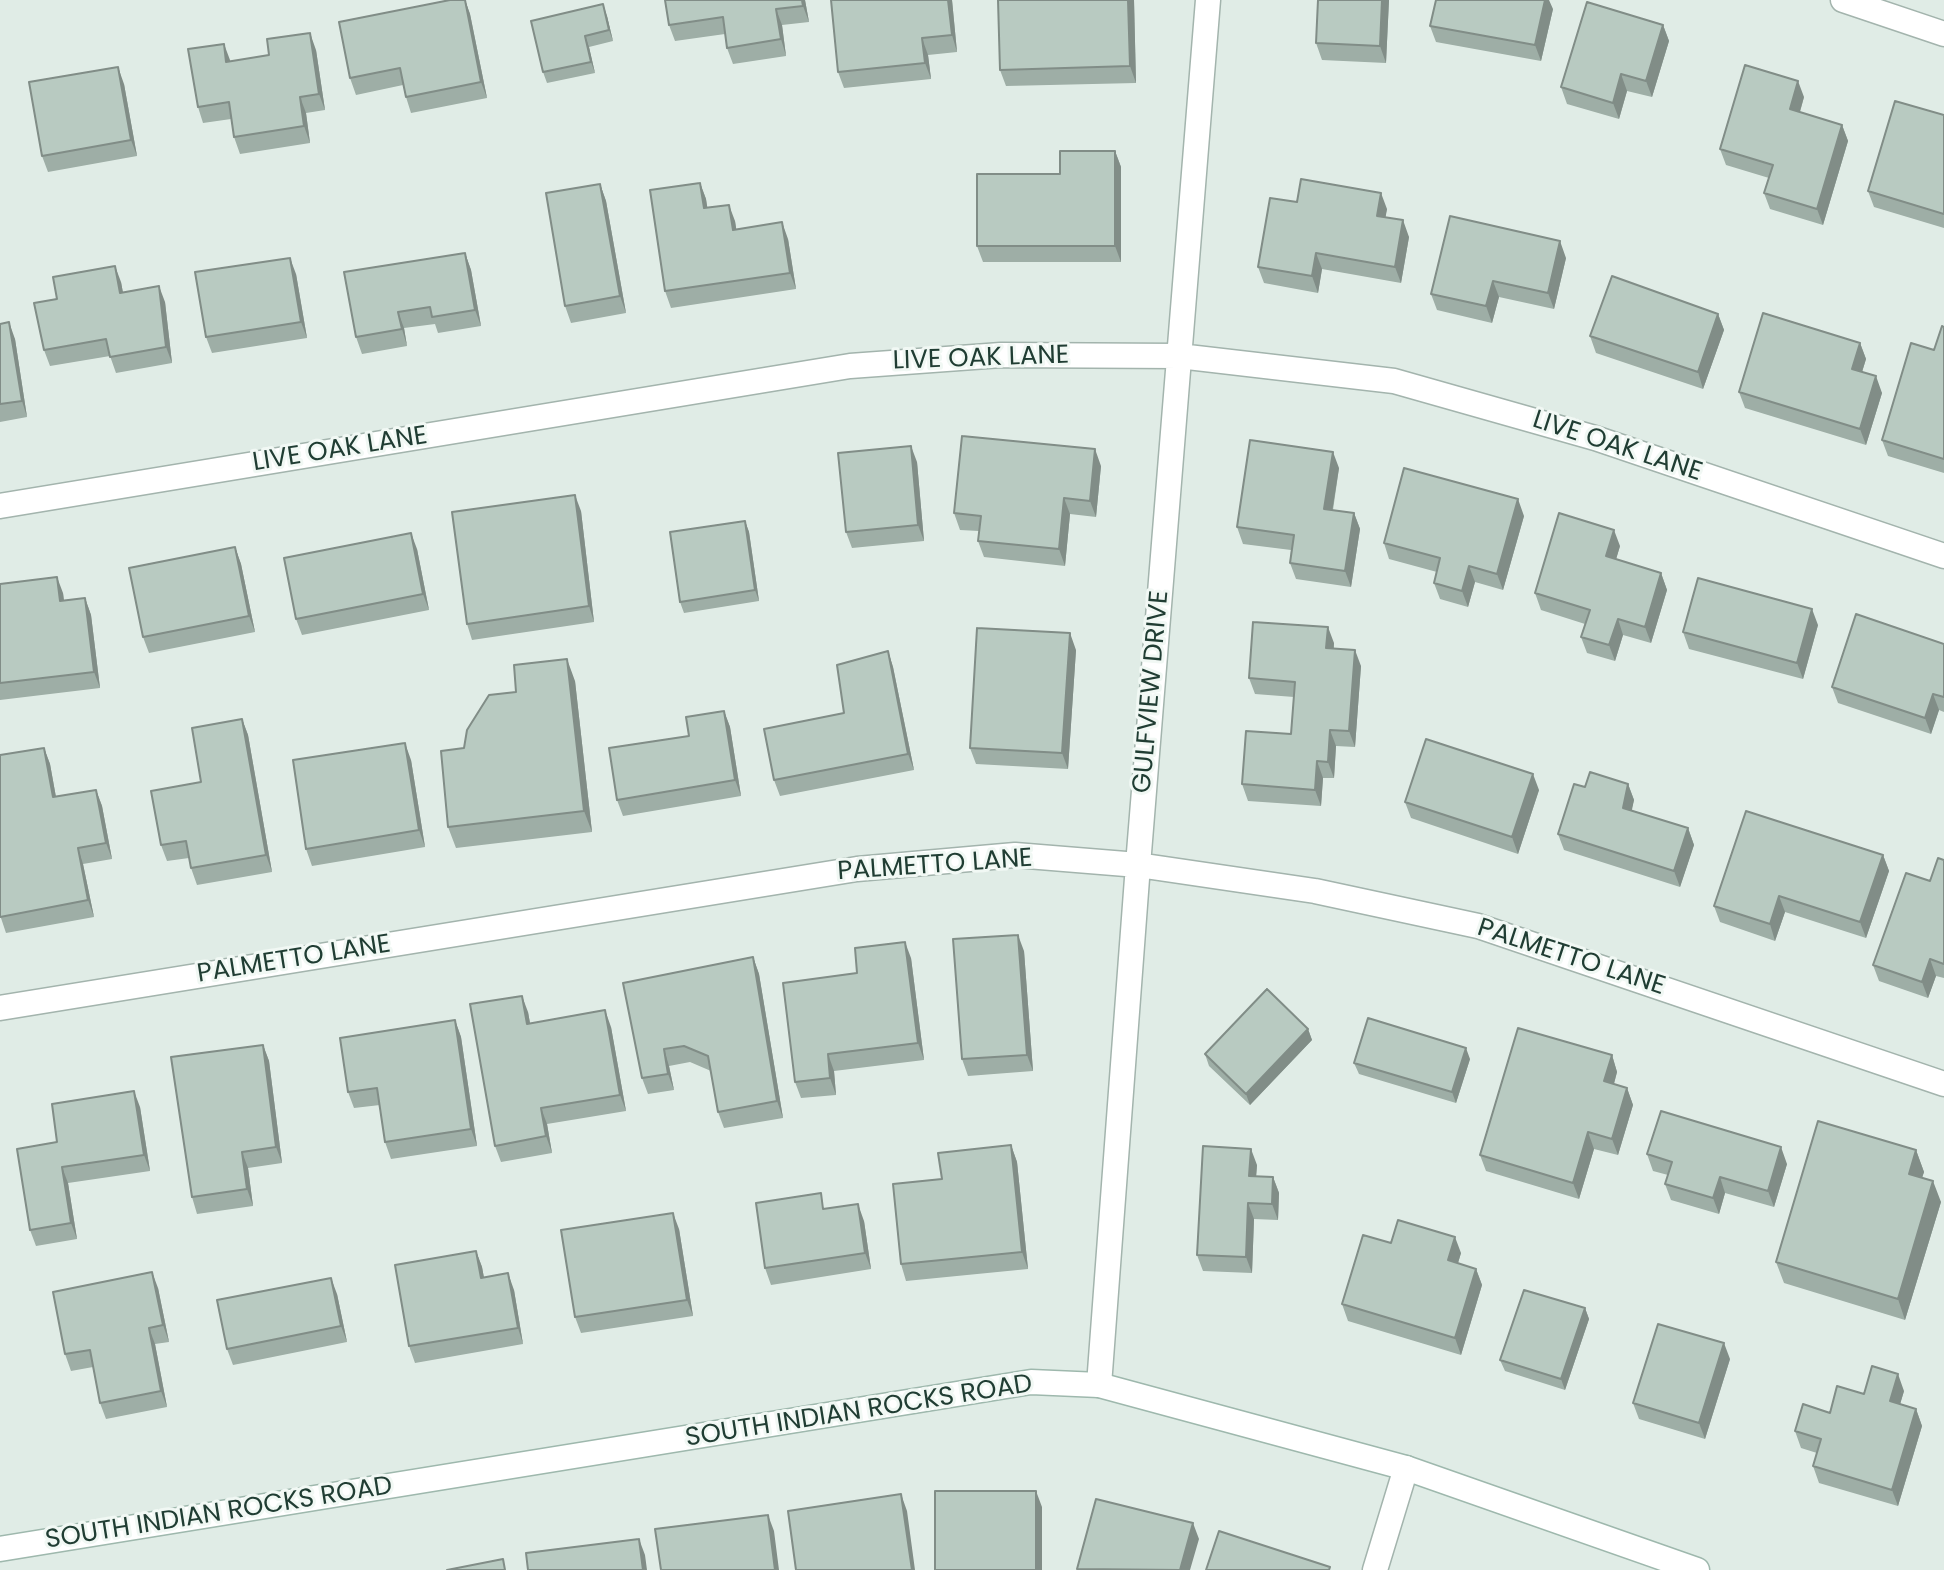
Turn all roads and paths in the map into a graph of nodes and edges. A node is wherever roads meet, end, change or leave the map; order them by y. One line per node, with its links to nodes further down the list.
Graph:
1 (1208, 0): 4 (street, GULFVIEW DRIVE)
2 (1843, 0): 3 (street)
3 (1944, 34)
4 (1179, 356): 5 (street, LIVE OAK LANE); 6 (street, LIVE OAK LANE); 7 (street, GULFVIEW DRIVE)
5 (0, 506)
6 (1944, 556)
7 (1138, 865): 8 (street, PALMETTO LANE); 9 (street, PALMETTO LANE); 10 (street, GULFVIEW DRIVE)
8 (0, 1008)
9 (1944, 1084)
10 (1099, 1385): 11 (street, SOUTH INDIAN ROCKS ROAD); 12 (street, SOUTH INDIAN ROCKS ROAD)
11 (1406, 1468): 13 (street); 14 (street, SOUTH INDIAN ROCKS ROAD)
12 (0, 1549)
13 (1375, 1570)
14 (1697, 1570)

